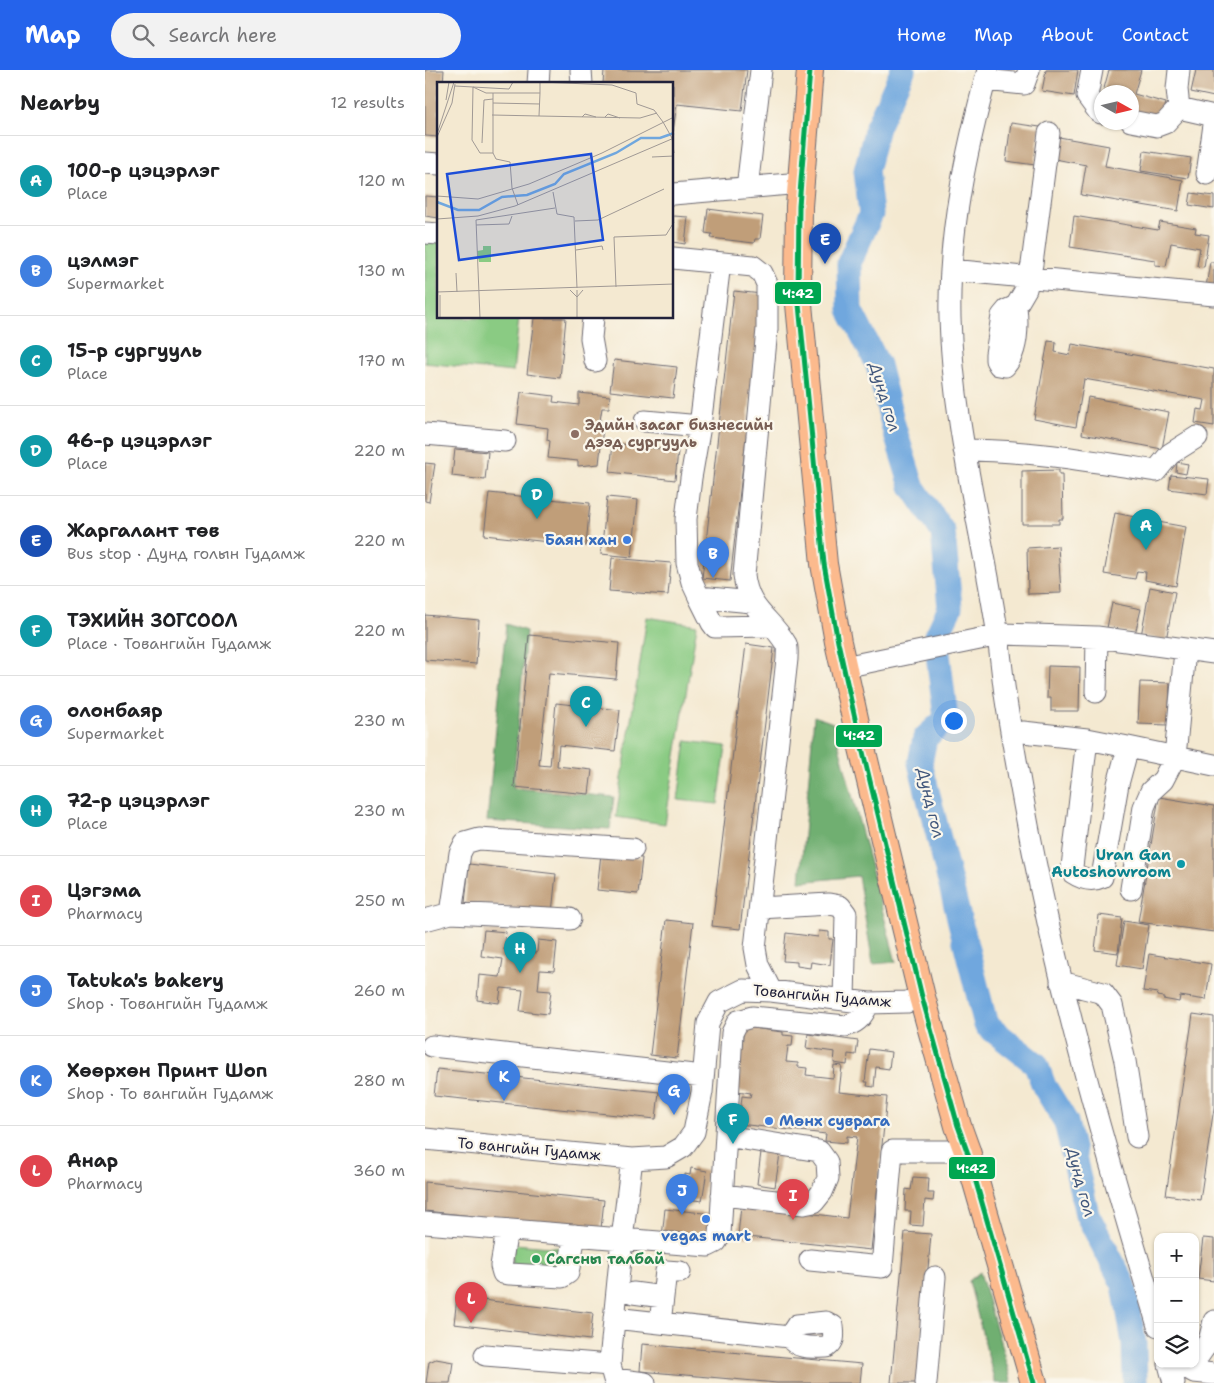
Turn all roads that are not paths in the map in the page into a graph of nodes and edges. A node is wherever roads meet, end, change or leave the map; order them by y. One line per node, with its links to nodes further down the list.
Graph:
1 (761, 70): 15 (street)
2 (810, 70): 14 (main road)
3 (1029, 70): 6 (street)
4 (1092, 70): 7 (street)
5 (1179, 70): 8 (street)
6 (987, 75): 19 (street)
7 (1094, 106)
8 (1179, 108): 9 (street); 10 (street)
9 (1214, 116)
10 (1139, 123)
11 (1214, 125): 13 (street)
12 (1049, 134): 20 (street)
13 (1207, 174)
14 (801, 183): 15 (street); 38 (main road)
15 (747, 188): 16 (street)
16 (674, 194)
17 (674, 258): 18 (street)
18 (720, 262): 26 (street); 32 (street)
19 (951, 270): 20 (street); 30 (street)
20 (1029, 278): 21 (street); 22 (street)
21 (1214, 295)
22 (1016, 306)
23 (593, 319): 24 (street)
24 (595, 362)
25 (645, 421): 26 (street)
26 (700, 426): 31 (street)
27 (425, 434): 29 (street)
28 (1197, 437): 30 (street)
29 (505, 441)
30 (964, 450): 34 (street)
31 (699, 597): 32 (street); 33 (street)
32 (752, 602): 33 (street)
33 (771, 626): 47 (street)
34 (990, 637): 35 (street); 38 (street); 40 (street)
35 (1097, 637): 36 (street); 39 (street)
36 (1214, 654)
37 (1184, 661): 43 (street)
38 (853, 665): 53 (main road)
39 (1096, 692)
40 (1013, 735): 41 (street); 51 (street)
41 (1087, 739): 42 (street); 42 (street)
42 (1128, 747): 43 (street)
43 (1175, 757): 44 (street); 46 (street)
44 (1214, 766)
45 (633, 849): 48 (street)
46 (1131, 889)
47 (760, 908): 52 (street); 54 (street)
48 (451, 913): 49 (street); 50 (street)
49 (570, 919)
50 (425, 920)
51 (1061, 982): 59 (street); 75 (street)
52 (771, 991): 54 (street, Товангийн Гудамж); 57 (street, Товангийн Гудамж)
53 (922, 997): 55 (street, Товангийн Гудамж); 61 (main road)
54 (844, 1000): 55 (street, Товангийн Гудамж)
55 (869, 1002): 58 (street)
56 (432, 1046): 57 (street)
57 (703, 1076): 62 (street, Товангийн Гудамж)
58 (726, 1136): 63 (street); 63 (street)
59 (1137, 1138)
60 (425, 1139): 62 (street, То вангийн Гудамж)
61 (967, 1151): 68 (street); 83 (main road)
62 (632, 1159): 67 (street)
63 (722, 1195): 67 (street)
64 (425, 1223): 65 (street)
65 (507, 1230): 66 (street); 66 (street)
66 (575, 1235): 67 (street)
67 (622, 1239): 73 (street)
68 (810, 1260)
69 (680, 1272): 72 (street)
70 (935, 1277): 82 (street)
71 (633, 1293): 72 (street)
72 (663, 1297): 76 (street)
73 (614, 1318): 76 (street); 80 (street)
74 (1214, 1321): 79 (street)
75 (1157, 1323)
76 (660, 1324): 77 (street)
77 (789, 1337)
78 (485, 1355): 80 (street)
79 (1192, 1369)
80 (613, 1376): 81 (street)
81 (645, 1383)
82 (926, 1383)
83 (1033, 1383)

